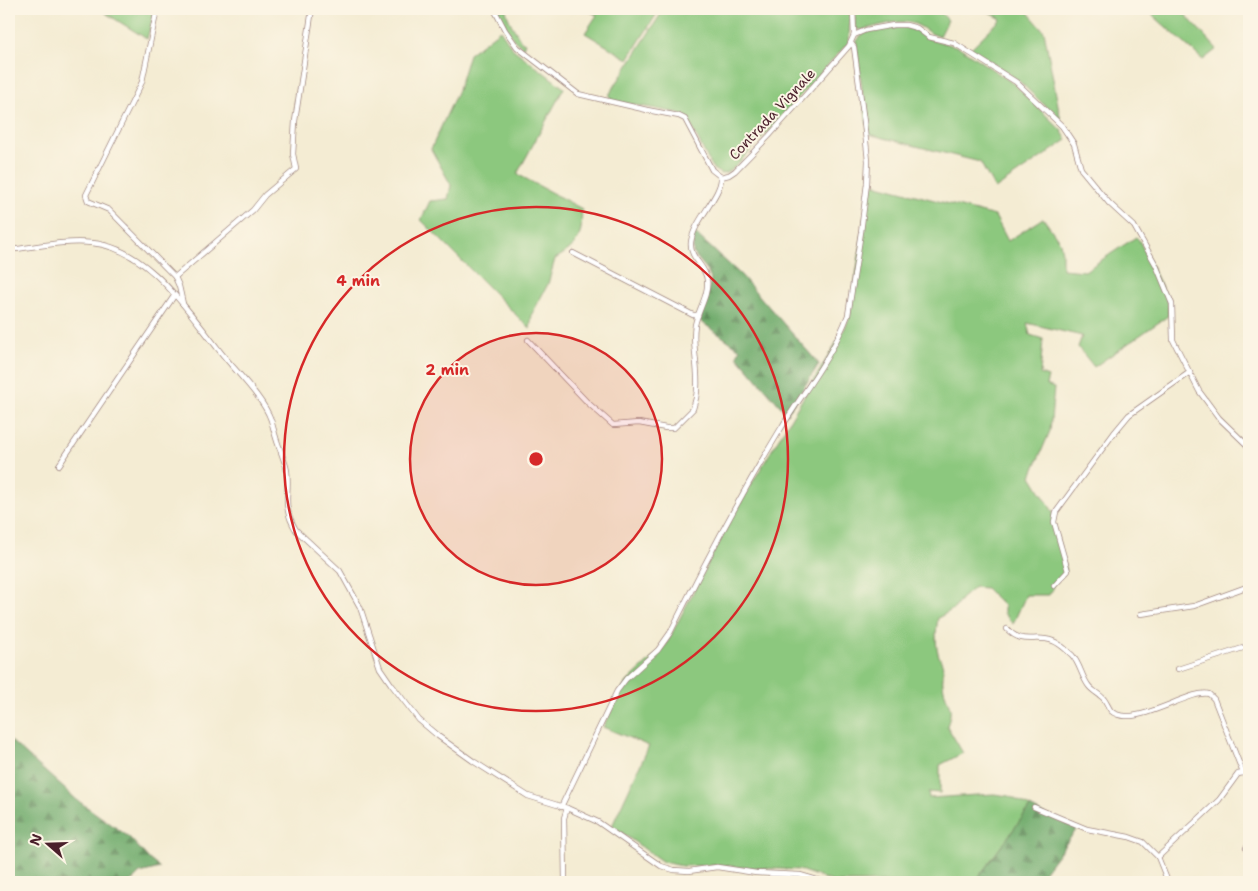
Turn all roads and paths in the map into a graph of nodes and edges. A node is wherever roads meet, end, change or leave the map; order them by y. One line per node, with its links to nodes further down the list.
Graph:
1 (158, 9): 10 (street)
2 (312, 9): 10 (street)
3 (494, 9): 7 (street)
4 (853, 9): 5 (street)
5 (854, 35): 6 (street, Contrada Vignale); 15 (street)
6 (851, 43): 7 (street, Contrada Vignale); 27 (street)
7 (722, 177): 13 (street)
8 (9, 250): 11 (street)
9 (573, 253): 13 (street)
10 (175, 277): 12 (street)
11 (174, 296): 12 (street); 17 (street)
12 (183, 305): 27 (street)
13 (698, 315): 14 (street)
14 (528, 340)
15 (1190, 372): 16 (street); 18 (street)
16 (1249, 447)
17 (59, 465)
18 (1054, 586)
19 (1249, 586): 20 (street)
20 (1141, 614)
21 (1007, 630): 24 (street)
22 (1249, 646): 23 (street)
23 (1178, 669)
24 (1242, 773): 25 (street); 28 (street)
25 (1249, 775)
26 (1034, 807): 28 (street)
27 (564, 808): 29 (street); 30 (street)
28 (1158, 857): 31 (street)
29 (565, 882)
30 (824, 882)
31 (1168, 882)

